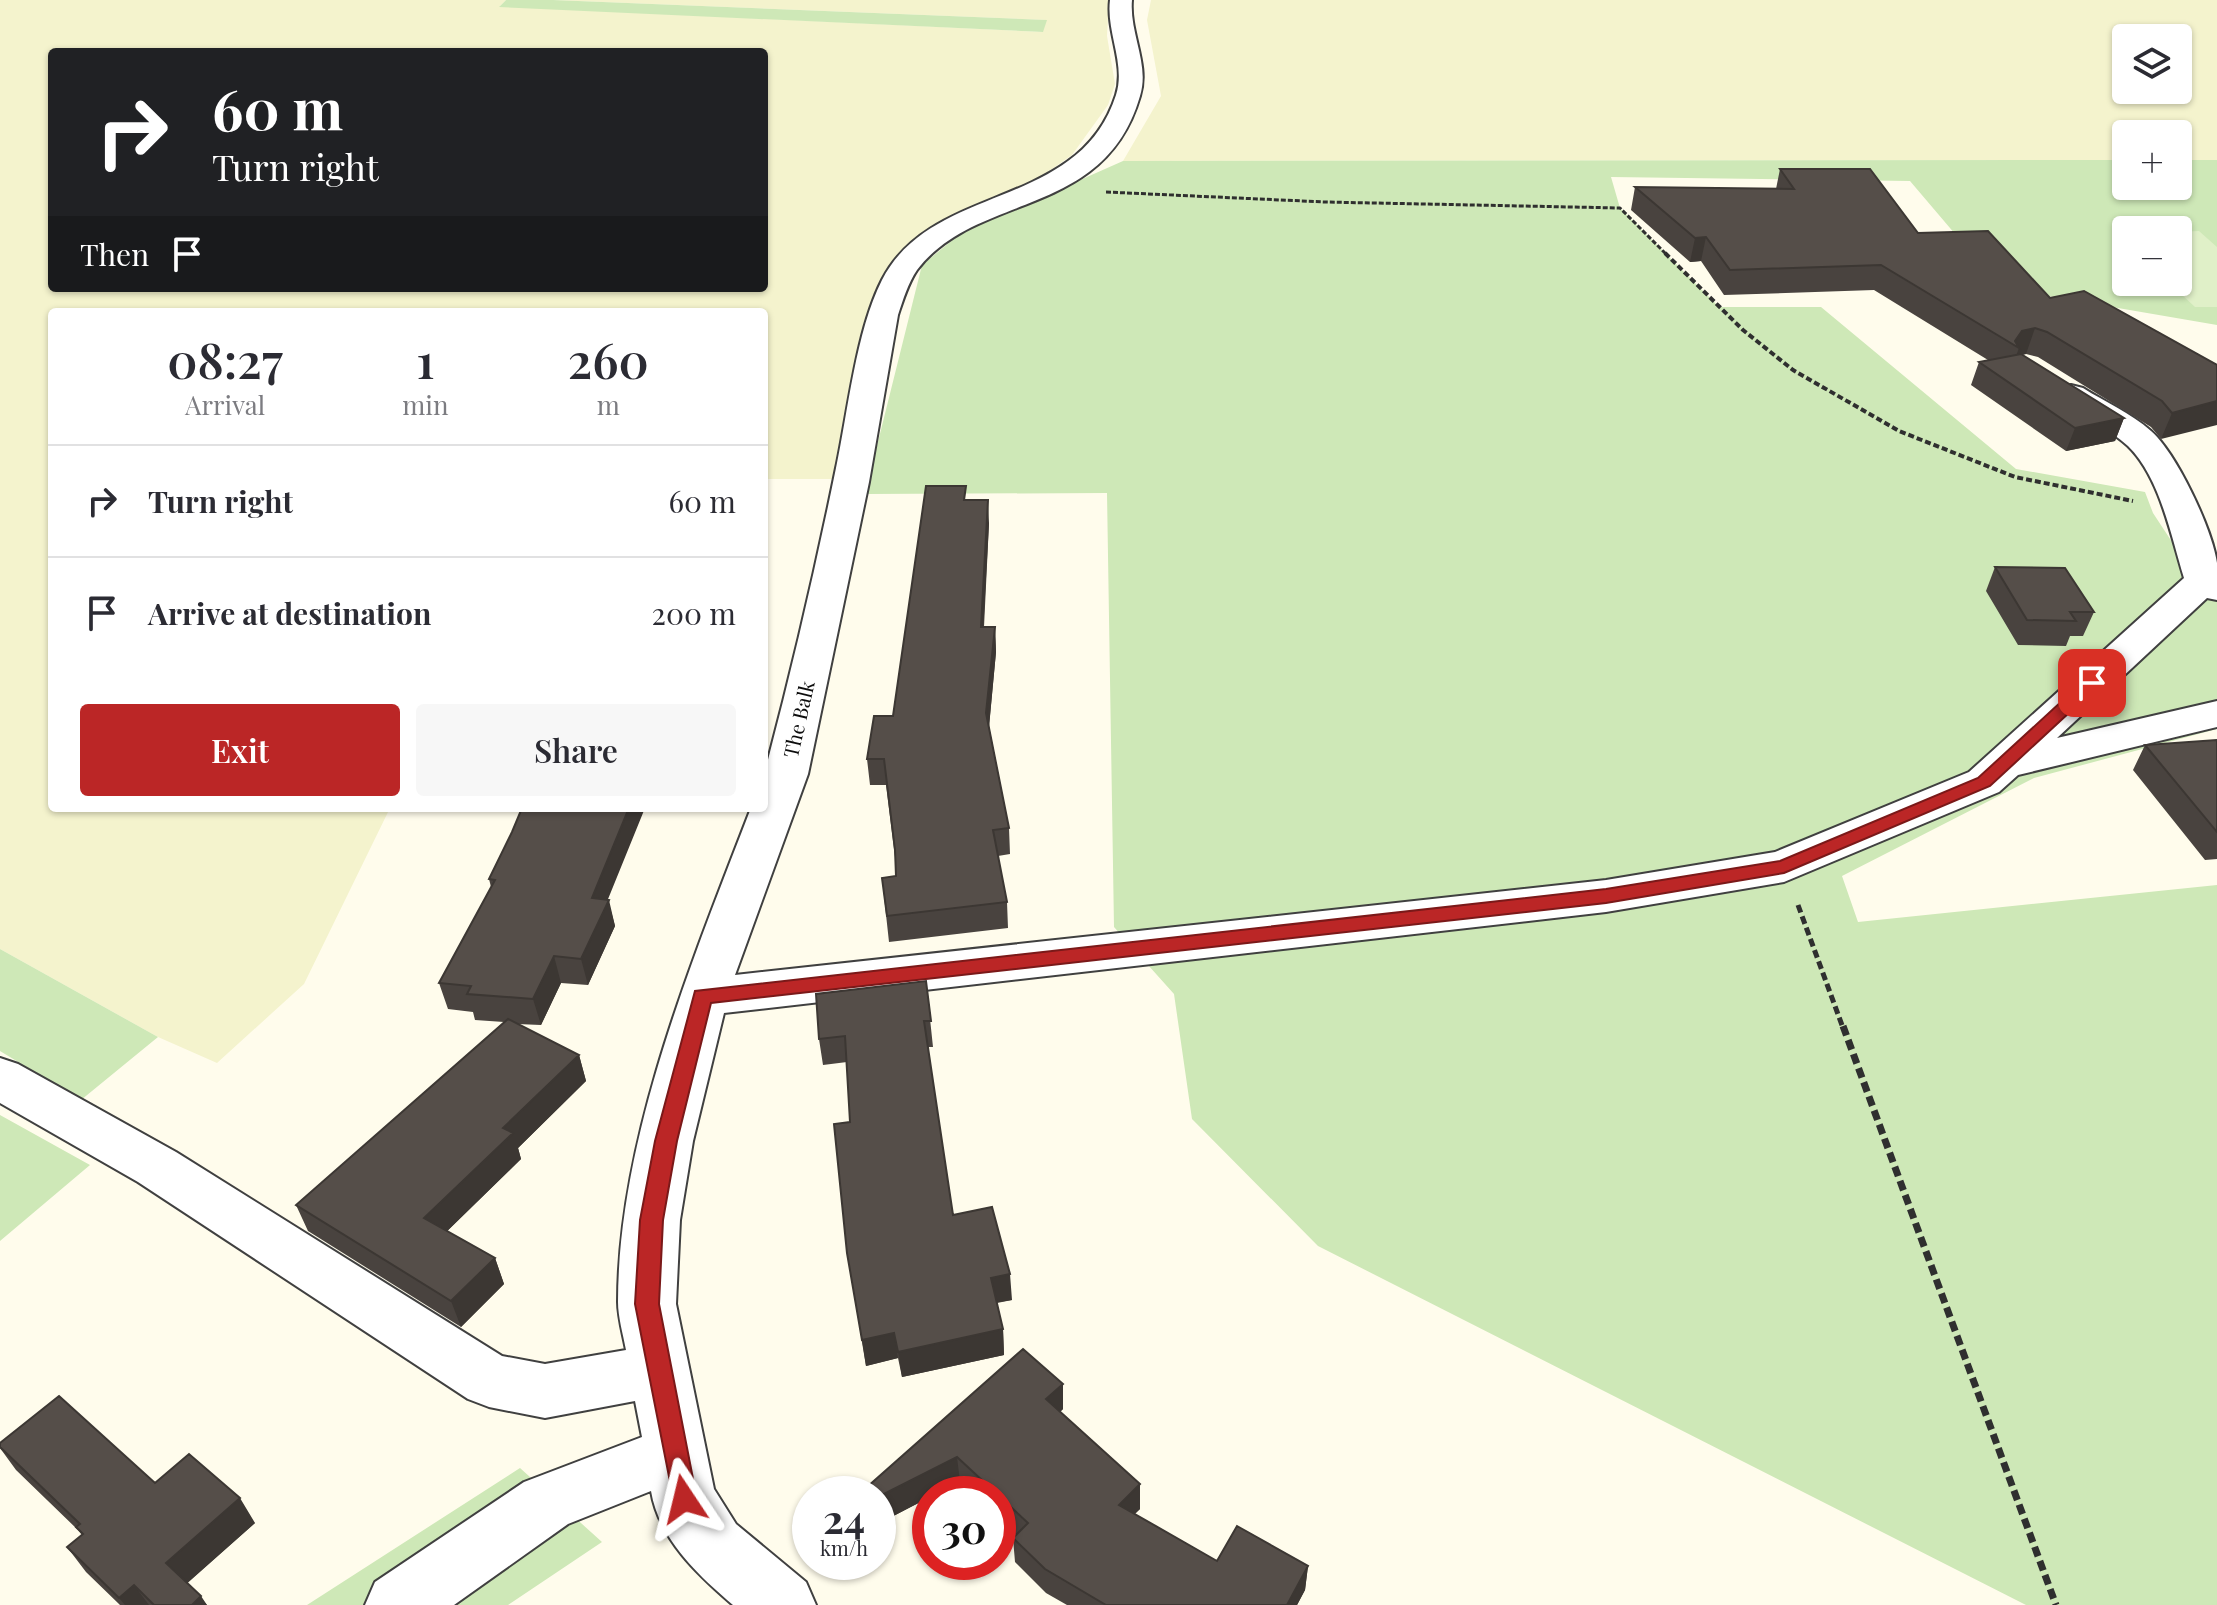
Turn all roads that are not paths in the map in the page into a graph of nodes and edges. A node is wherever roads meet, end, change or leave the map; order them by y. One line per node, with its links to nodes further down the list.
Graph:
1 (1121, 0): 6 (street, The Balk)
2 (2050, 383): 3 (street)
3 (2210, 584): 5 (street)
4 (2217, 714): 5 (street)
5 (2003, 764): 6 (street)
6 (703, 997): 8 (street, The Balk)
7 (0, 1078): 8 (street)
8 (660, 1369): 9 (street, The Balk)
9 (676, 1452): 10 (street); 11 (street, The Balk)
10 (398, 1605)
11 (783, 1605)

